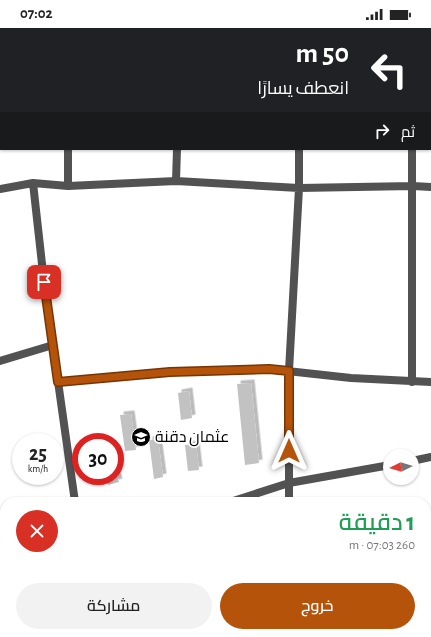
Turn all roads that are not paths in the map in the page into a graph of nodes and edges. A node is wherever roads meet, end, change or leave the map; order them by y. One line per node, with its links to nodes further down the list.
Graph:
1 (68, 150): 7 (street)
2 (177, 150): 5 (street)
3 (299, 150): 10 (street)
4 (412, 150): 8 (street)
5 (176, 181): 7 (street); 10 (street)
6 (33, 183): 7 (street); 11 (street); 12 (street)
7 (68, 186)
8 (413, 186): 9 (street); 10 (street); 16 (street)
9 (431, 187)
10 (299, 188): 14 (street)
11 (0, 189)
12 (53, 345): 13 (street); 15 (street)
13 (0, 361)
14 (289, 371): 15 (street); 16 (street); 21 (street)
15 (58, 382): 22 (street)
16 (412, 382): 17 (street)
17 (431, 382)
18 (431, 457): 19 (street)
19 (419, 460)
20 (383, 466): 21 (street)
21 (289, 483): 23 (street); 24 (street)
22 (74, 497)
23 (246, 497)
24 (289, 497)

